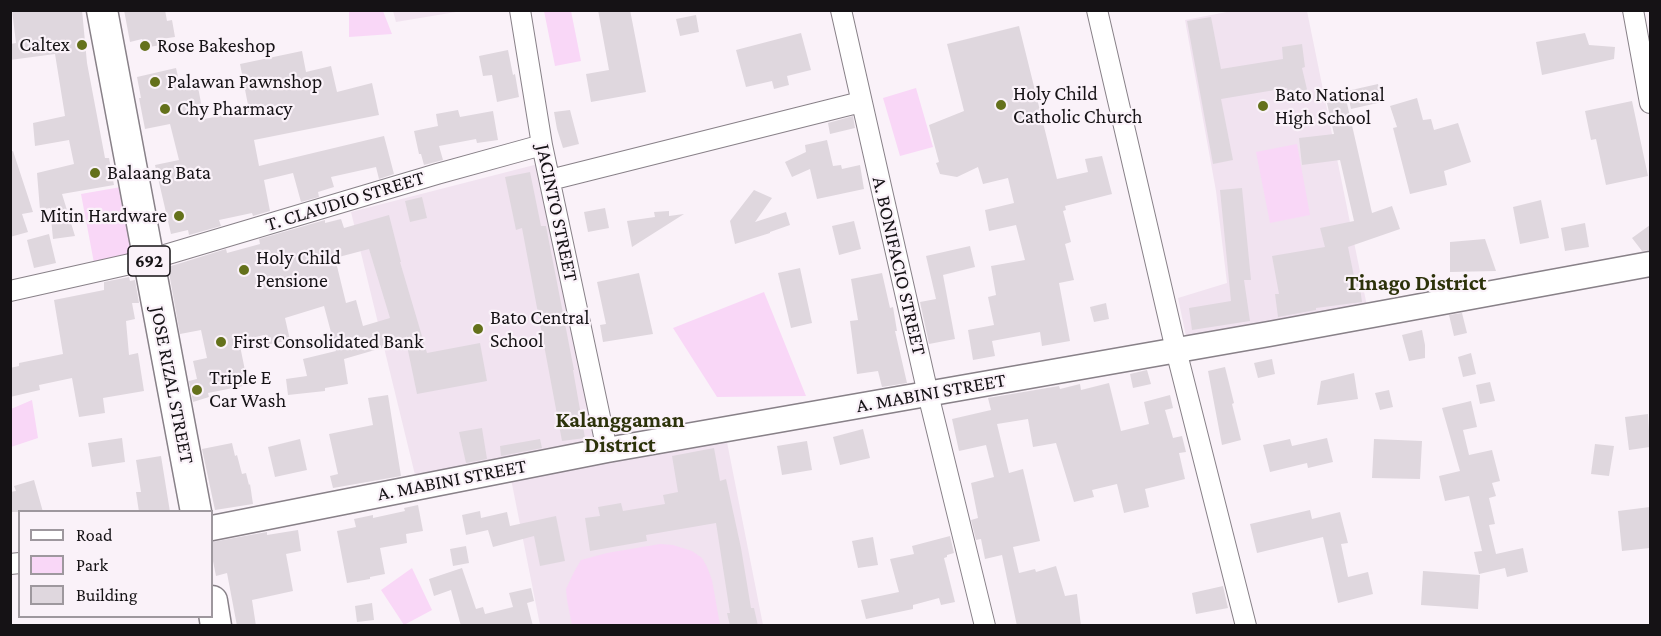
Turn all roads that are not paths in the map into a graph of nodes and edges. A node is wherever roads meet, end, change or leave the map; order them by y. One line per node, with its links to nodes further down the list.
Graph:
1 (102, 10): 10 (main road, JOSE RIZAL STREET / 692)
2 (520, 10): 8 (street, JACINTO STREET)
3 (841, 10): 6 (street, A. BONIFACIO STREET)
4 (1097, 10): 13 (street)
5 (1633, 10): 7 (street)
6 (861, 102): 9 (street); 14 (street, A. BONIFACIO STREET)
7 (1650, 102)
8 (542, 145): 9 (street, JACINTO STREET); 10 (street, T. CLAUDIO STREET)
9 (550, 180): 15 (street, JACINTO STREET)
10 (148, 260): 12 (street, T. CLAUDIO STREET); 16 (main road, JOSE RIZAL STREET / 692)
11 (1650, 264): 13 (street, A. MABINI STREET)
12 (10, 291)
13 (1176, 350): 14 (street, A. MABINI STREET); 21 (street)
14 (928, 394): 15 (street, A. MABINI STREET); 20 (street, A. BONIFACIO STREET)
15 (607, 450): 17 (street, A. MABINI STREET)
16 (196, 510)
17 (213, 528)
18 (213, 607): 19 (main road)
19 (216, 626)
20 (985, 626)
21 (1246, 626)

